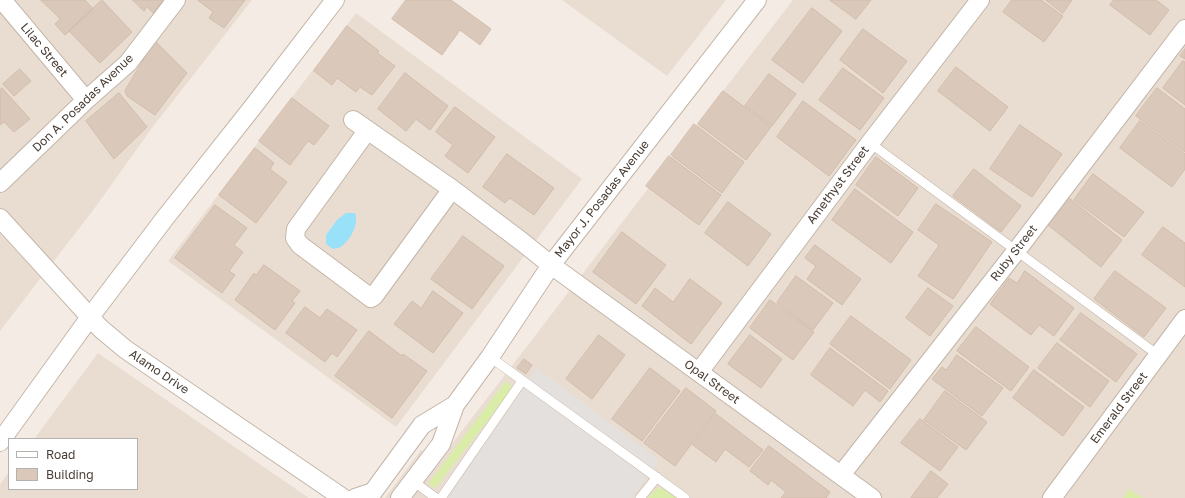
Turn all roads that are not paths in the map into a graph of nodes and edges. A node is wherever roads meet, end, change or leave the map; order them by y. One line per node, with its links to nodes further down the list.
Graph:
1 (176, 0): 7 (street, Don A. Posadas Avenue)
2 (335, 0): 16 (street)
3 (757, 0): 15 (street, Mayor J. Posadas Avenue)
4 (980, 0): 10 (street, Amethyst Street)
5 (5, 1): 7 (street, Lilac Street)
6 (1185, 29): 14 (street, Ruby Street)
7 (86, 100): 11 (street, Don A. Posadas Avenue)
8 (353, 120): 9 (street, Opal Street)
9 (367, 131): 12 (street, Opal Street); 12 (street)
10 (870, 143): 14 (lane); 20 (street, Amethyst Street)
11 (0, 183)
12 (452, 190): 15 (street, Opal Street)
13 (0, 218): 16 (street, Alamo Drive)
14 (1017, 250): 18 (lane); 24 (street, Ruby Street)
15 (551, 265): 19 (street, Mayor J. Posadas Avenue); 20 (street, Opal Street)
16 (90, 317): 23 (street); 27 (street, Alamo Drive)
17 (1185, 319): 18 (street, Emerald Street)
18 (1158, 355): 35 (street, Emerald Street)
19 (490, 357): 21 (lane); 22 (street, Mayor J. Posadas Avenue)
20 (699, 372): 24 (street, Opal Street)
21 (522, 380): 25 (lane); 31 (lane)
22 (455, 406): 26 (street, Mayor J. Posadas Avenue); 28 (street, Mayor J. Posadas Avenue)
23 (0, 442)
24 (841, 475): 34 (street, Opal Street)
25 (657, 477): 32 (lane); 33 (lane)
26 (413, 481): 29 (street, Mayor J. Posadas Avenue); 30 (lane)
27 (344, 498)
28 (355, 498)
29 (400, 498)
30 (436, 498)
31 (441, 498)
32 (640, 498)
33 (685, 498)
34 (872, 498)
35 (1052, 498)

